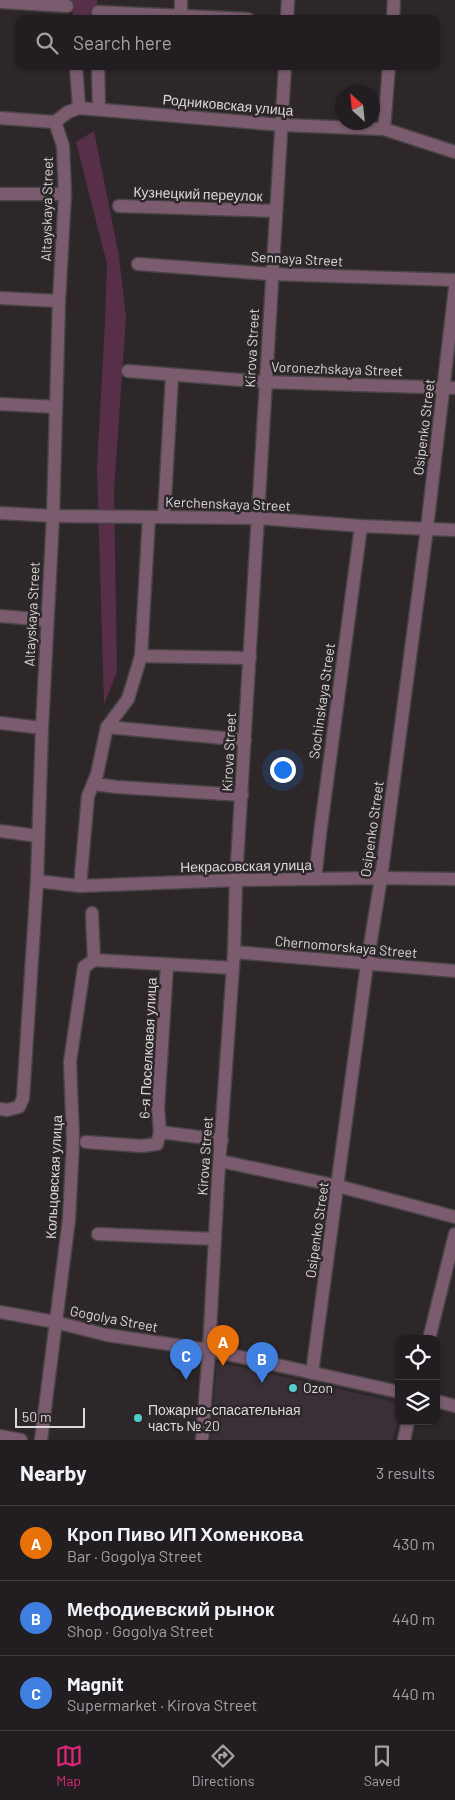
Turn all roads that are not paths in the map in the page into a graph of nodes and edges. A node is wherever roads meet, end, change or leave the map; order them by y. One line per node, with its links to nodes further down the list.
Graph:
1 (181, 0): 8 (street)
2 (288, 0): 9 (street)
3 (394, 0): 10 (street)
4 (0, 2): 5 (street)
5 (67, 8)
6 (98, 10): 7 (street)
7 (166, 15)
8 (180, 15)
9 (287, 15)
10 (393, 15)
11 (76, 70): 15 (street)
12 (98, 70): 16 (street)
13 (285, 70): 19 (street, Kirova Street)
14 (389, 70): 20 (street)
15 (79, 108): 16 (street, Родниковская улица); 18 (street)
16 (99, 109): 19 (street, Родниковская улица)
17 (0, 118): 18 (street)
18 (55, 122): 23 (street, Altayskaya Street)
19 (282, 125): 20 (street, Родниковская улица); 25 (street, Kirova Street)
20 (384, 129): 21 (street, Родниковская улица)
21 (455, 152)
22 (0, 194): 23 (street)
23 (65, 194): 31 (street, Altayskaya Street)
24 (119, 206): 25 (street, Кузнецкий переулок)
25 (276, 211): 27 (street, Kirova Street)
26 (138, 264): 27 (street, Sennaya Street)
27 (271, 274): 28 (street, Sennaya Street); 34 (street, Kirova Street)
28 (455, 280)
29 (455, 288): 35 (street, Osipenko Street)
30 (0, 298): 31 (street)
31 (59, 301): 37 (street, Altayskaya Street)
32 (128, 372): 33 (street, Voronezhskaya Street)
33 (172, 376): 34 (street, Voronezhskaya Street); 41 (street)
34 (265, 382): 35 (street, Voronezhskaya Street); 42 (street, Kirova Street)
35 (449, 388): 44 (street, Osipenko Street)
36 (0, 404): 37 (street)
37 (56, 407): 39 (street, Altayskaya Street)
38 (0, 513): 39 (street, Kerchenskaya Street)
39 (53, 516): 40 (street, Kerchenskaya Street); 47 (street, Altayskaya Street)
40 (150, 517): 41 (street, Kerchenskaya Street); 48 (street)
41 (164, 517): 42 (street, Kerchenskaya Street)
42 (258, 518): 43 (street, Kerchenskaya Street); 49 (street, Kirova Street)
43 (361, 526): 44 (street, Kerchenskaya Street); 59 (street, Sochinskaya Street)
44 (427, 528): 45 (street, Kerchenskaya Street); 58 (street, Osipenko Street)
45 (455, 530)
46 (0, 616): 47 (street)
47 (47, 620): 52 (street, Altayskaya Street)
48 (141, 656): 49 (street); 51 (street)
49 (250, 658): 53 (street, Kirova Street)
50 (0, 723): 52 (street)
51 (108, 727): 53 (street); 54 (street)
52 (42, 728): 57 (street, Altayskaya Street)
53 (245, 740): 55 (street, Kirova Street)
54 (93, 784): 55 (street); 63 (street)
55 (242, 795): 61 (street, Kirova Street)
56 (0, 831): 57 (street)
57 (38, 836): 62 (street, Altayskaya Street)
58 (381, 878): 59 (street, Некрасовская улица); 60 (street, Некрасовская улица); 67 (street, Osipenko Street)
59 (315, 879): 61 (street, Некрасовская улица)
60 (455, 879)
61 (236, 880): 63 (street, Некрасовская улица); 65 (street, Kirova Street)
62 (37, 881): 63 (street, Некрасовская улица); 71 (street, Altayskaya Street)
63 (80, 886)
64 (92, 916): 66 (street)
65 (234, 952): 67 (street, Chernomorskaya Street); 69 (street, Kirova Street)
66 (94, 960): 68 (street); 82 (street, Кольцовская улица)
67 (367, 964): 70 (street, Chernomorskaya Street); 76 (street, Osipenko Street)
68 (167, 965): 69 (street); 72 (street, 6-я Поселковая улица)
69 (233, 968): 73 (street, Kirova Street)
70 (455, 972)
71 (0, 1109)
72 (160, 1132): 73 (street); 74 (street)
73 (222, 1140): 75 (street, Kirova Street)
74 (86, 1142)
75 (220, 1161): 76 (street); 80 (street, Kirova Street)
76 (338, 1186): 77 (street); 85 (street, Osipenko Street)
77 (455, 1217)
78 (98, 1234): 80 (street)
79 (455, 1234): 83 (street)
80 (215, 1239): 84 (street, Kirova Street)
81 (0, 1312): 82 (street, Gogolya Street)
82 (55, 1322): 84 (street, Gogolya Street); 92 (street, Кольцовская улица)
83 (430, 1335)
84 (209, 1350): 85 (street, Gogolya Street); 93 (street, Kirova Street)
85 (312, 1373): 86 (street, Gogolya Street)
86 (395, 1391)
87 (440, 1402): 88 (street)
88 (455, 1406)
89 (407, 1425): 94 (street)
90 (0, 1436): 91 (street)
91 (21, 1440)
92 (41, 1440)
93 (202, 1440)
94 (404, 1440)

